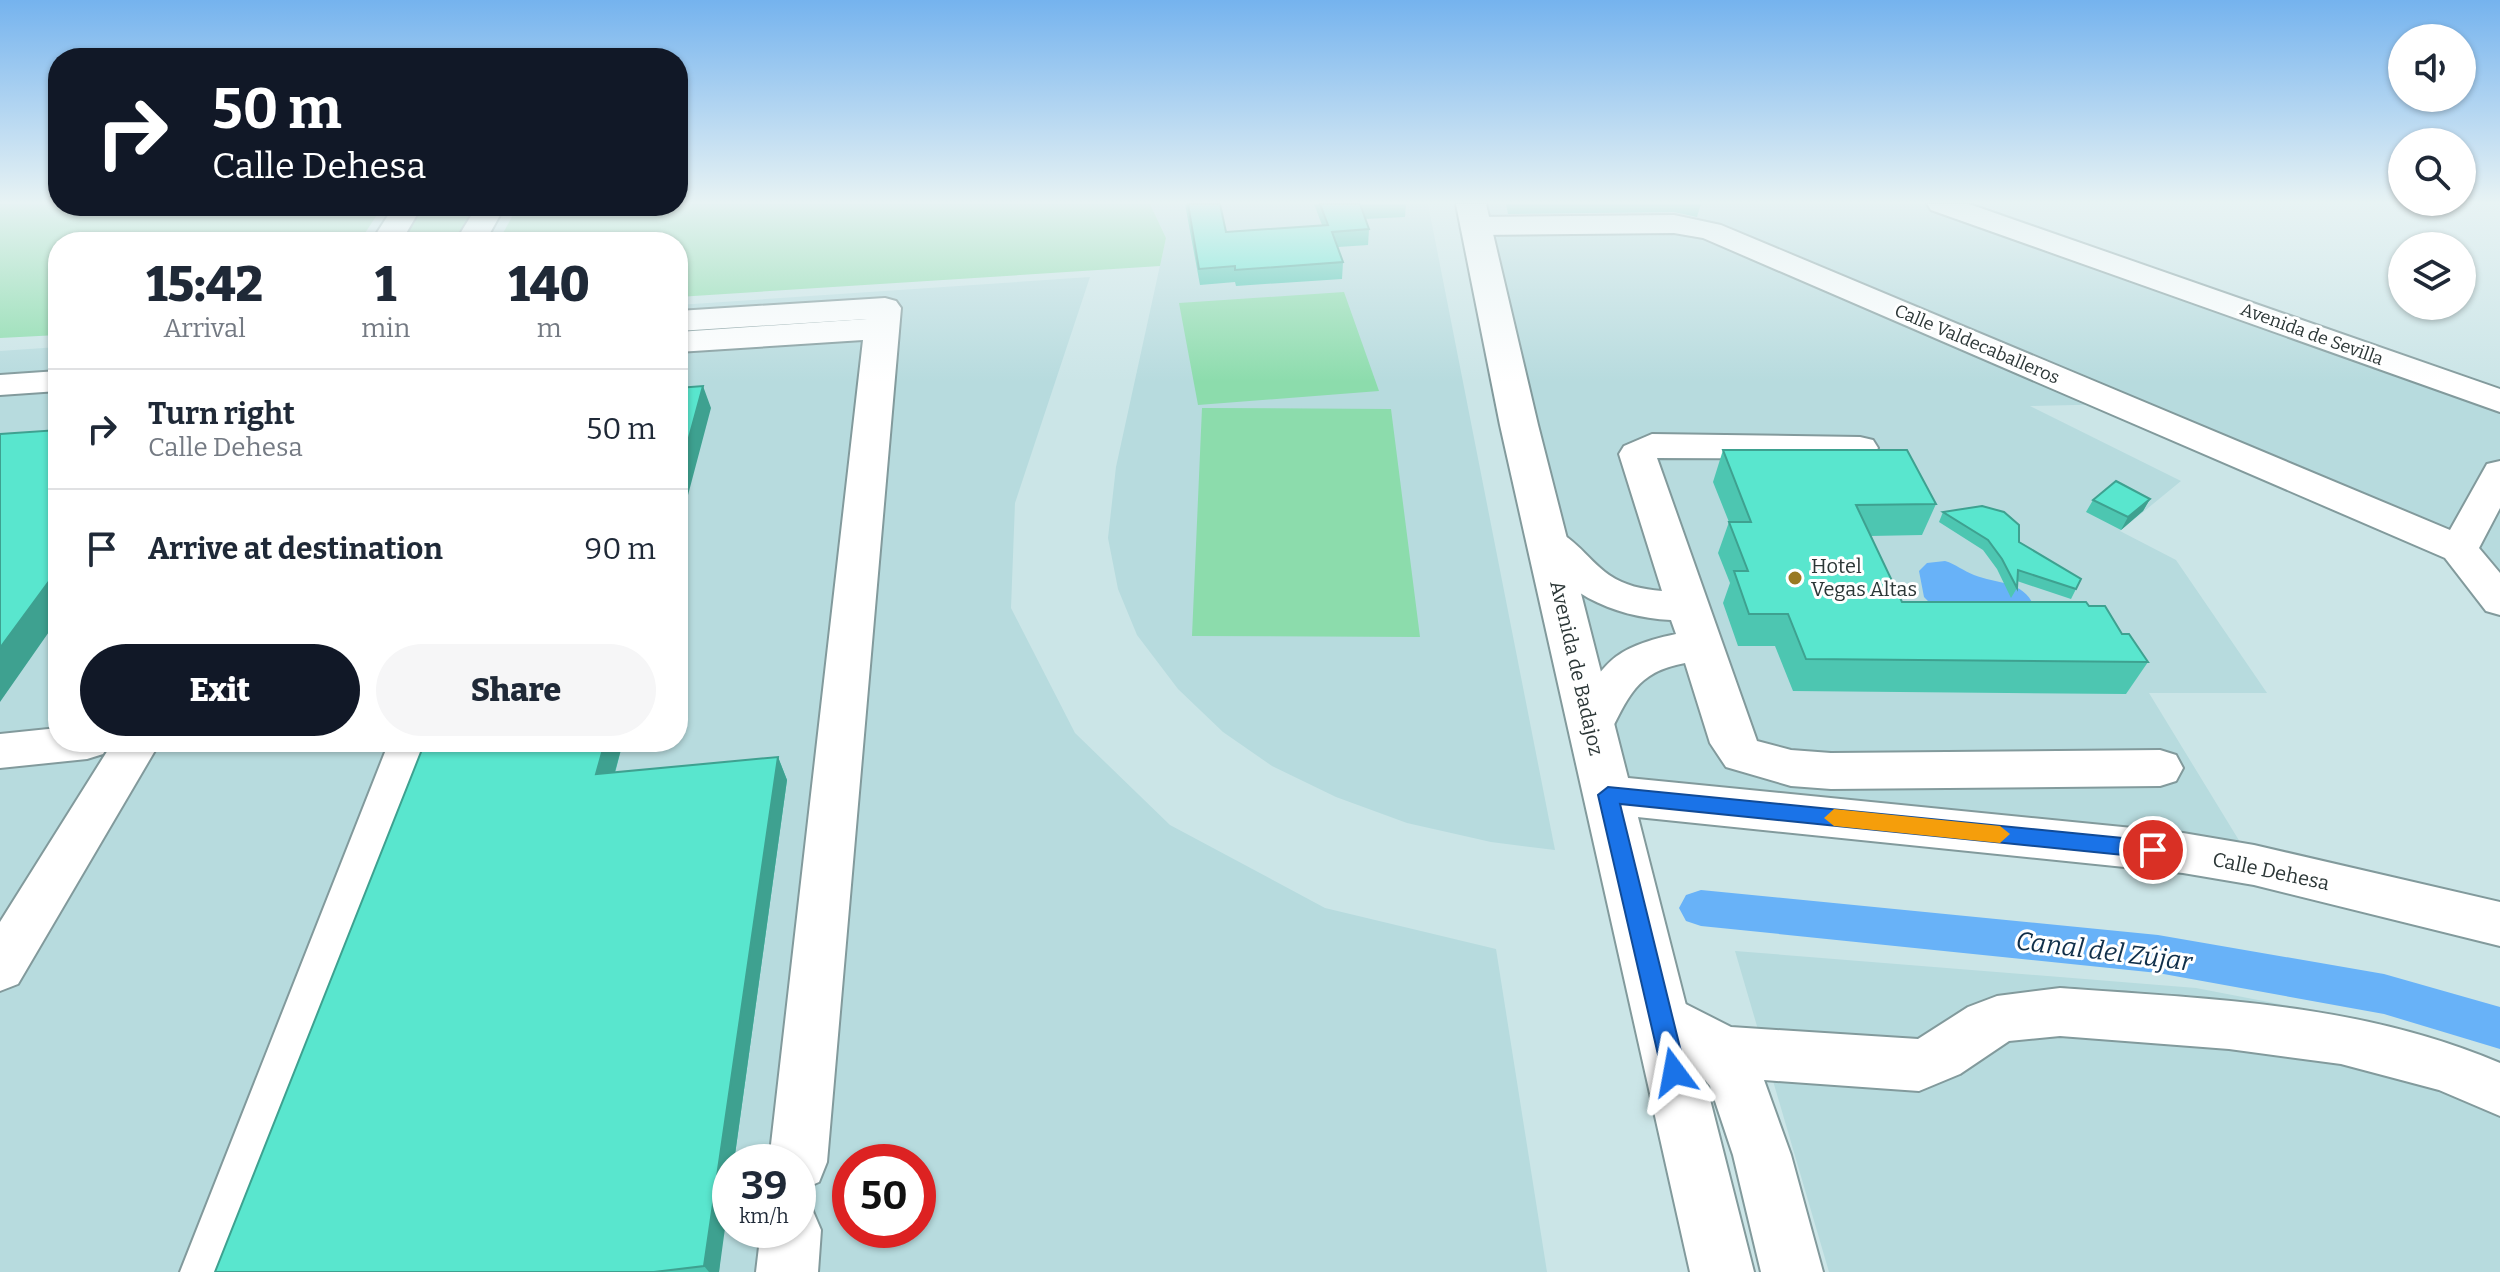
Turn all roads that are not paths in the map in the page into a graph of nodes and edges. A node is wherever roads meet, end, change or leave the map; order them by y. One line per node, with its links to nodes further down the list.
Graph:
1 (1485, 263): 14 (main road, Avenida de Badajoz)
2 (1787, 263): 15 (street, Calle Valdecaballeros)
3 (2110, 263): 11 (main road, Avenida de Sevilla)
4 (688, 320): 5 (street)
5 (881, 329): 6 (street); 33 (street)
6 (688, 341)
7 (48, 364): 8 (street)
8 (0, 367)
9 (48, 382): 10 (street)
10 (0, 385)
11 (2500, 401)
12 (1860, 448): 18 (street)
13 (2500, 472): 15 (street)
14 (1546, 539): 16 (street); 19 (main road, Avenida de Badajoz)
15 (2459, 549): 17 (street)
16 (1620, 600): 18 (street); 19 (street)
17 (2500, 601)
18 (1694, 625): 20 (street); 26 (street)
19 (1567, 626): 20 (street); 21 (main road, Avenida de Badajoz)
20 (1636, 659): 21 (street)
21 (1591, 726): 27 (main road, Avenida de Badajoz)
22 (48, 746): 23 (street)
23 (0, 751)
24 (131, 752): 29 (street)
25 (408, 752): 35 (street)
26 (2160, 768)
27 (1608, 795): 28 (street, Calle Dehesa); 30 (main road, Avenida de Badajoz)
28 (2500, 924)
29 (0, 968)
30 (1660, 1015): 31 (street); 37 (main road, Avenida de Badajoz)
31 (1719, 1051): 32 (street); 38 (street)
32 (2500, 1090)
33 (800, 1144)
34 (789, 1248): 36 (street)
35 (211, 1272)
36 (787, 1272)
37 (1722, 1272)
38 (1792, 1272)

